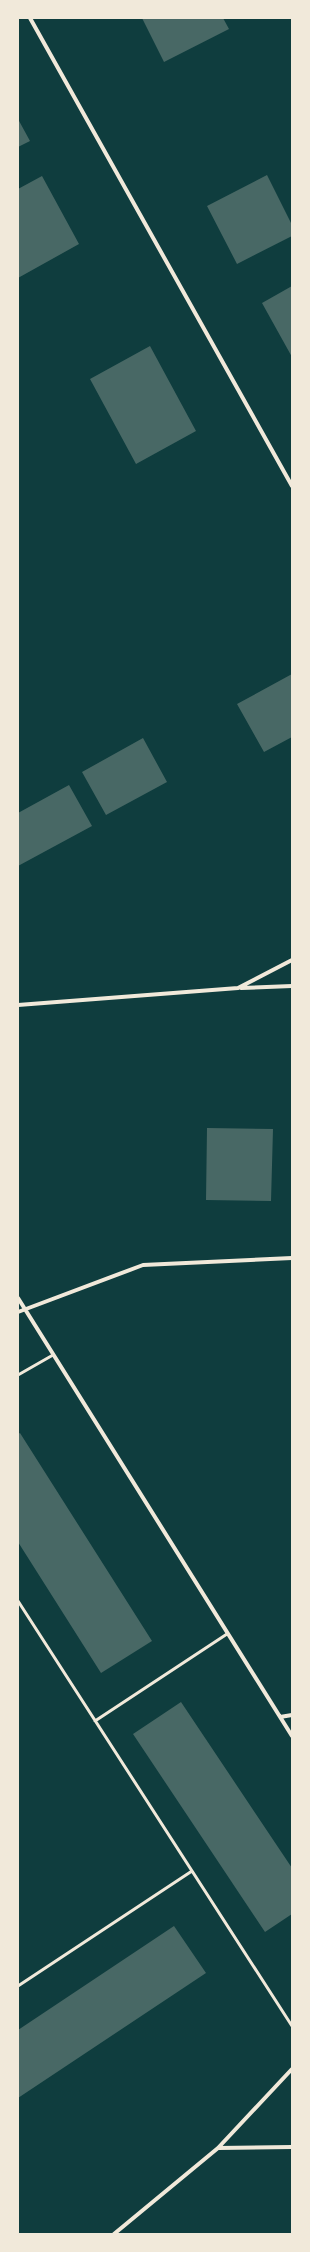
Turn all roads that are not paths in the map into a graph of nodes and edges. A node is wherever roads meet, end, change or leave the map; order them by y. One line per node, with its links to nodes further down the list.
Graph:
1 (30, 18): 2 (street)
2 (292, 486)
3 (292, 960): 5 (street)
4 (292, 986): 5 (street)
5 (238, 988): 6 (street)
6 (18, 1004)
7 (292, 1258): 9 (street)
8 (18, 1298): 9 (street)
9 (24, 1308): 10 (street); 11 (street)
10 (18, 1312)
11 (53, 1355): 12 (lane); 14 (street)
12 (18, 1375)
13 (18, 1601): 17 (lane)
14 (227, 1634): 16 (street); 17 (lane)
15 (292, 1715): 16 (street)
16 (280, 1717): 18 (street)
17 (95, 1720): 19 (lane)
18 (292, 1736)
19 (192, 1871): 20 (lane); 21 (lane)
20 (18, 1986)
21 (292, 2026)
22 (292, 2069): 24 (street)
23 (292, 2147): 24 (street)
24 (218, 2148): 25 (street)
25 (114, 2234)

